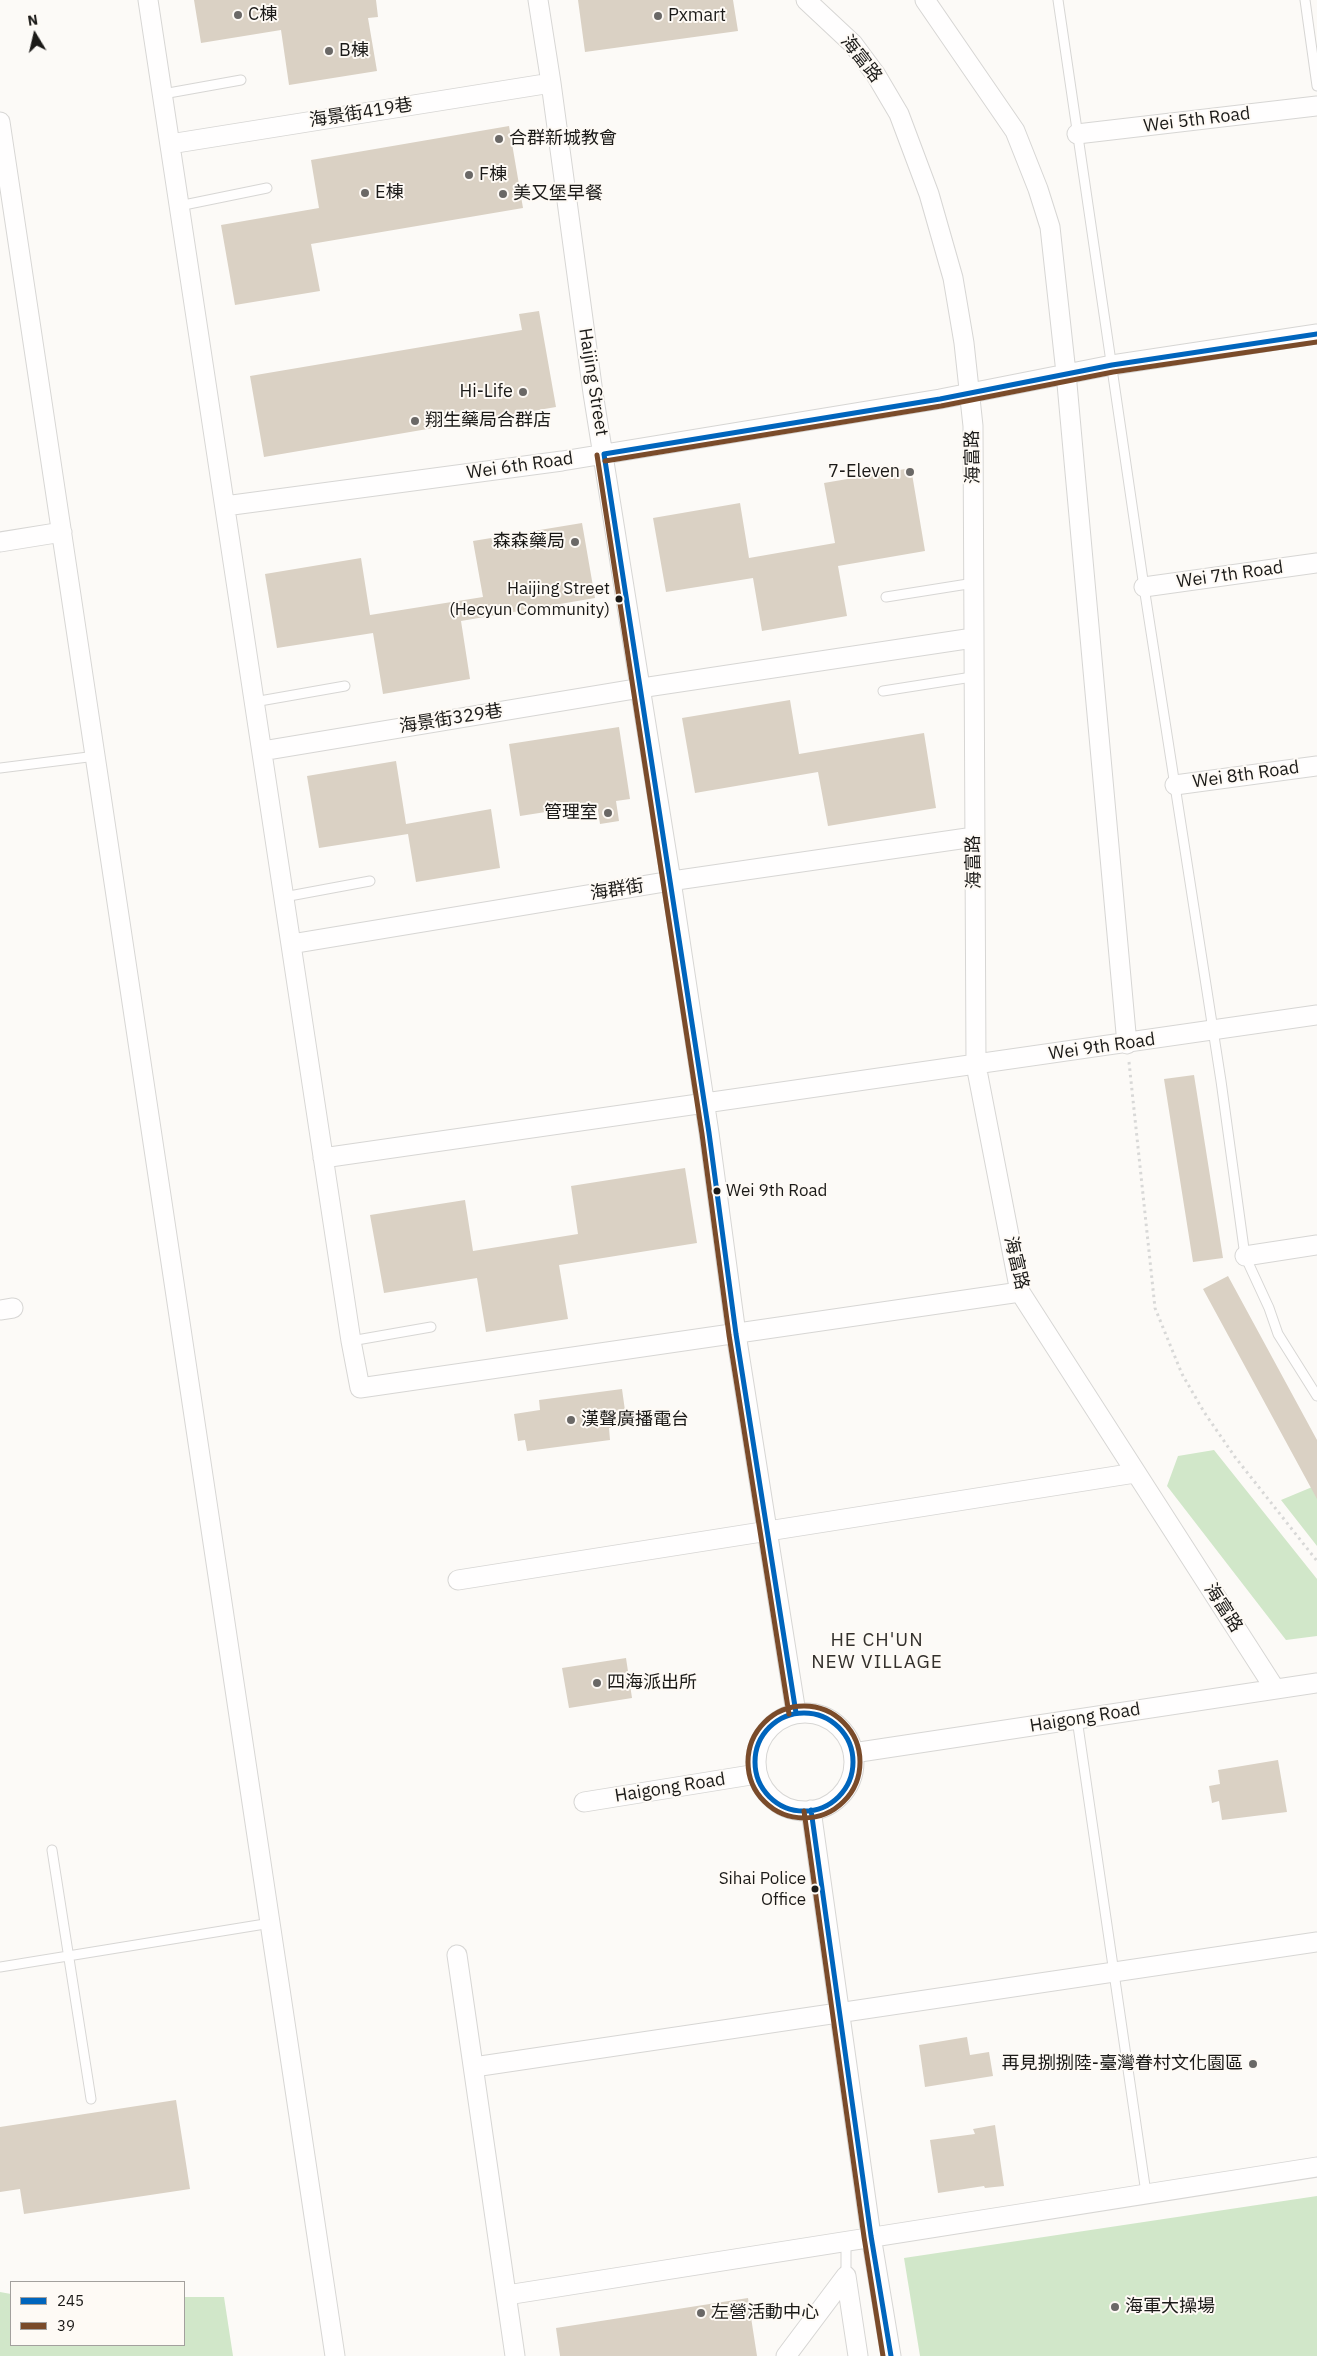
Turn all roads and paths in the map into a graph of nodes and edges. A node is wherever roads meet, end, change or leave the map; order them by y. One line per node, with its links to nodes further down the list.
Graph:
1 (148, 0): 10 (street)
2 (538, 0): 8 (street, Haijing Street)
3 (806, 0): 21 (street, 海富路)
4 (925, 0): 20 (street)
5 (1058, 0): 13 (lane)
6 (1305, 0): 9 (lane)
7 (241, 80): 10 (lane)
8 (552, 83): 14 (street, 海景街419巷); 22 (street, Haijing Street)
9 (1317, 86)
10 (163, 94): 14 (street)
11 (1317, 106): 13 (street, Wei 5th Road)
12 (0, 122): 15 (street)
13 (1077, 134): 19 (lane)
14 (170, 144): 17 (street)
15 (4, 182): 24 (street)
16 (267, 188): 17 (lane)
17 (180, 206): 23 (street)
18 (1317, 334): 19 (street, Wei 6th Road)
19 (1112, 365): 20 (street, Wei 6th Road); 28 (lane)
20 (1066, 374): 21 (street, Wei 6th Road); 48 (street)
21 (971, 393): 22 (street, Wei 6th Road); 27 (street, 海富路)
22 (604, 454): 23 (street, Wei 6th Road); 33 (street, Haijing Street)
23 (225, 506): 35 (street)
24 (62, 532): 25 (street); 37 (street)
25 (0, 542)
26 (1317, 564): 28 (street, Wei 7th Road)
27 (974, 583): 29 (lane); 30 (street, 海富路)
28 (1144, 586): 40 (lane)
29 (886, 597)
30 (973, 638): 31 (street, 海富路); 33 (street, 海景街329巷)
31 (972, 677): 34 (lane); 41 (street, 海富路)
32 (345, 686): 35 (lane)
33 (641, 688): 36 (street, 海景街329巷); 43 (street, Haijing Street)
34 (883, 691)
35 (254, 702): 36 (street)
36 (262, 751): 44 (street)
37 (96, 756): 39 (lane); 72 (street)
38 (1317, 766): 40 (street, Wei 8th Road)
39 (0, 768)
40 (1175, 785): 47 (lane)
41 (974, 837): 43 (street, 海群街); 49 (street, 海富路)
42 (370, 881): 44 (lane)
43 (672, 881): 45 (street, 海群街); 50 (street, Haijing Street)
44 (284, 897): 45 (street)
45 (291, 944): 51 (street)
46 (1317, 1015): 47 (street, Wei 9th Road)
47 (1212, 1032): 48 (street, Wei 9th Road); 53 (lane)
48 (1127, 1044): 49 (street, Wei 9th Road); 61 (path)
49 (976, 1065): 50 (street, Wei 9th Road); 54 (street, 海富路)
50 (705, 1104): 51 (street, Wei 9th Road); 56 (street, Haijing Street)
51 (323, 1158): 57 (street)
52 (1317, 1245): 53 (street)
53 (1245, 1256): 58 (lane)
54 (1020, 1292): 56 (street); 59 (street, 海富路)
55 (431, 1327): 57 (lane)
56 (736, 1334): 57 (street); 60 (street, Haijing Street)
57 (351, 1341)
58 (1317, 1396)
59 (1135, 1473): 60 (street); 64 (street, 海富路)
60 (767, 1530): 62 (street); 65 (street, Haijing Street)
61 (1317, 1561)
62 (458, 1580)
63 (1317, 1683): 64 (street, Haigong Road)
64 (1275, 1690): 66 (street, Haigong Road)
65 (796, 1713): 67 (street); 68 (street)
66 (1077, 1719): 67 (street, Haigong Road); 77 (lane)
67 (853, 1753): 70 (street)
68 (757, 1774): 69 (street, Haigong Road); 70 (street)
69 (584, 1802)
70 (810, 1810): 78 (street)
71 (52, 1850): 74 (lane)
72 (271, 1923): 74 (lane); 87 (street)
73 (1317, 1942): 77 (street)
74 (68, 1956): 76 (lane); 80 (lane)
75 (457, 1956): 79 (street)
76 (0, 1967)
77 (1113, 1972): 78 (street); 82 (lane)
78 (839, 2013): 79 (street); 83 (street)
79 (474, 2067): 86 (street)
80 (90, 2099)
81 (1317, 2167): 82 (street)
82 (1146, 2193): 83 (street)
83 (871, 2236): 84 (street); 91 (street)
84 (846, 2240): 85 (lane); 86 (street)
85 (846, 2276): 89 (street); 90 (street)
86 (507, 2295): 88 (street)
87 (335, 2356)
88 (515, 2356)
89 (786, 2356)
90 (858, 2356)
91 (891, 2356)

